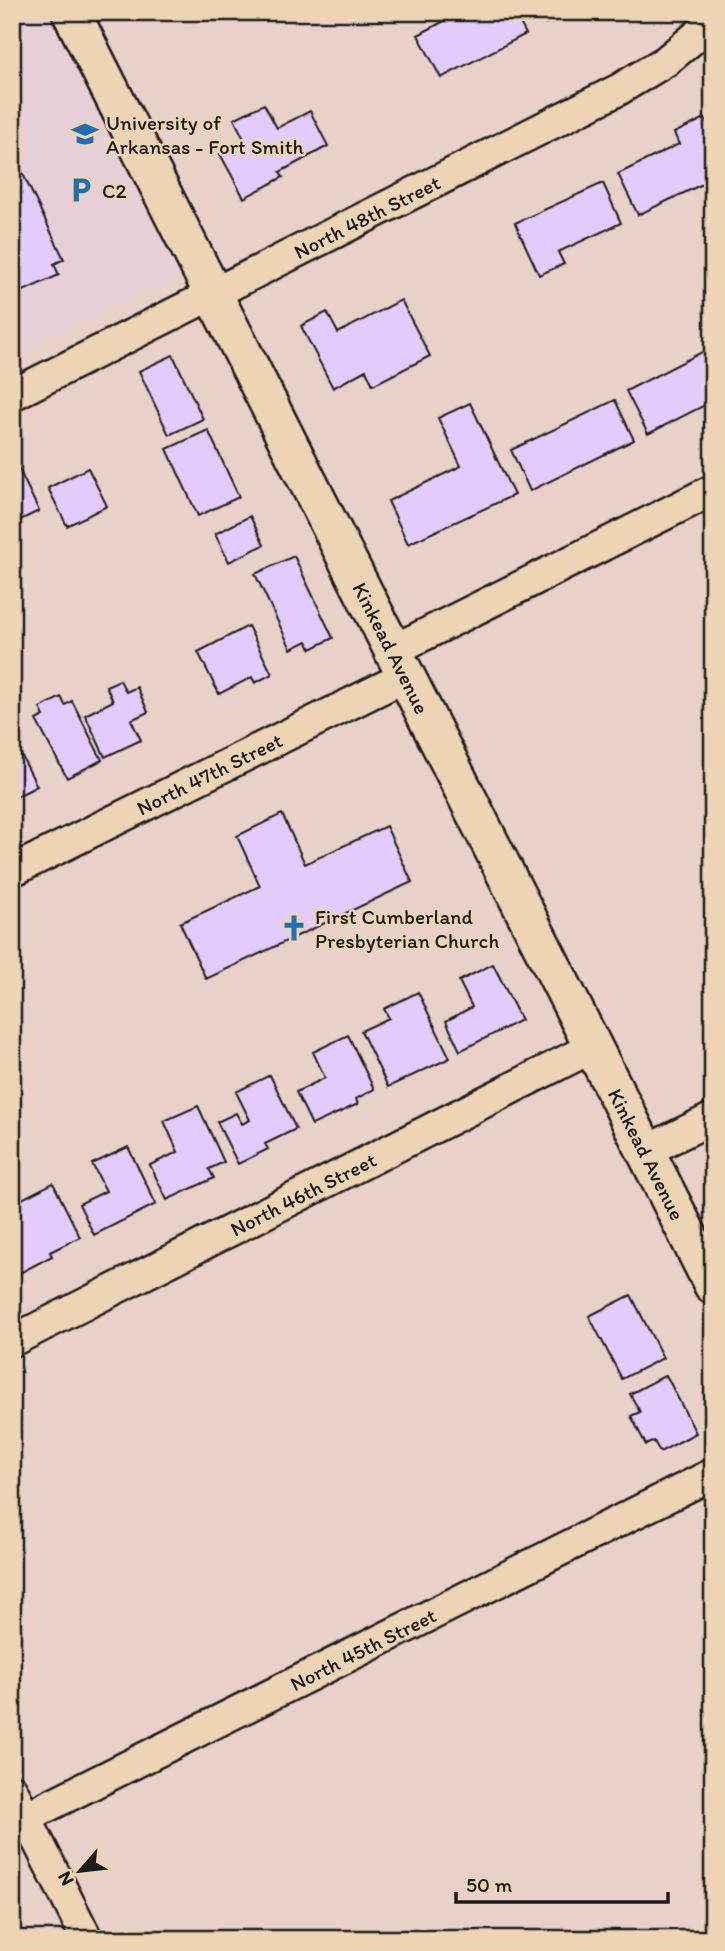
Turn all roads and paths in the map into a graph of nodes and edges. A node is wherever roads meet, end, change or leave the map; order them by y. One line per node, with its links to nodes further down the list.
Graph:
1 (71, 12): 3 (street, Kinkead Avenue)
2 (713, 22): 3 (street, North 48th Street)
3 (214, 293): 4 (street, North 48th Street); 6 (street, Kinkead Avenue)
4 (12, 395)
5 (713, 490): 6 (street, North 47th Street)
6 (400, 663): 7 (street, North 47th Street); 8 (street, Kinkead Avenue)
7 (12, 871)
8 (593, 1047): 10 (street, Kinkead Avenue); 12 (street, North 46th Street)
9 (713, 1118): 10 (street)
10 (646, 1151): 11 (street, Kinkead Avenue)
11 (713, 1285)
12 (12, 1341)
13 (713, 1474): 15 (street, North 45th Street)
14 (12, 1790): 15 (street)
15 (19, 1821): 16 (street)
16 (87, 1939)

